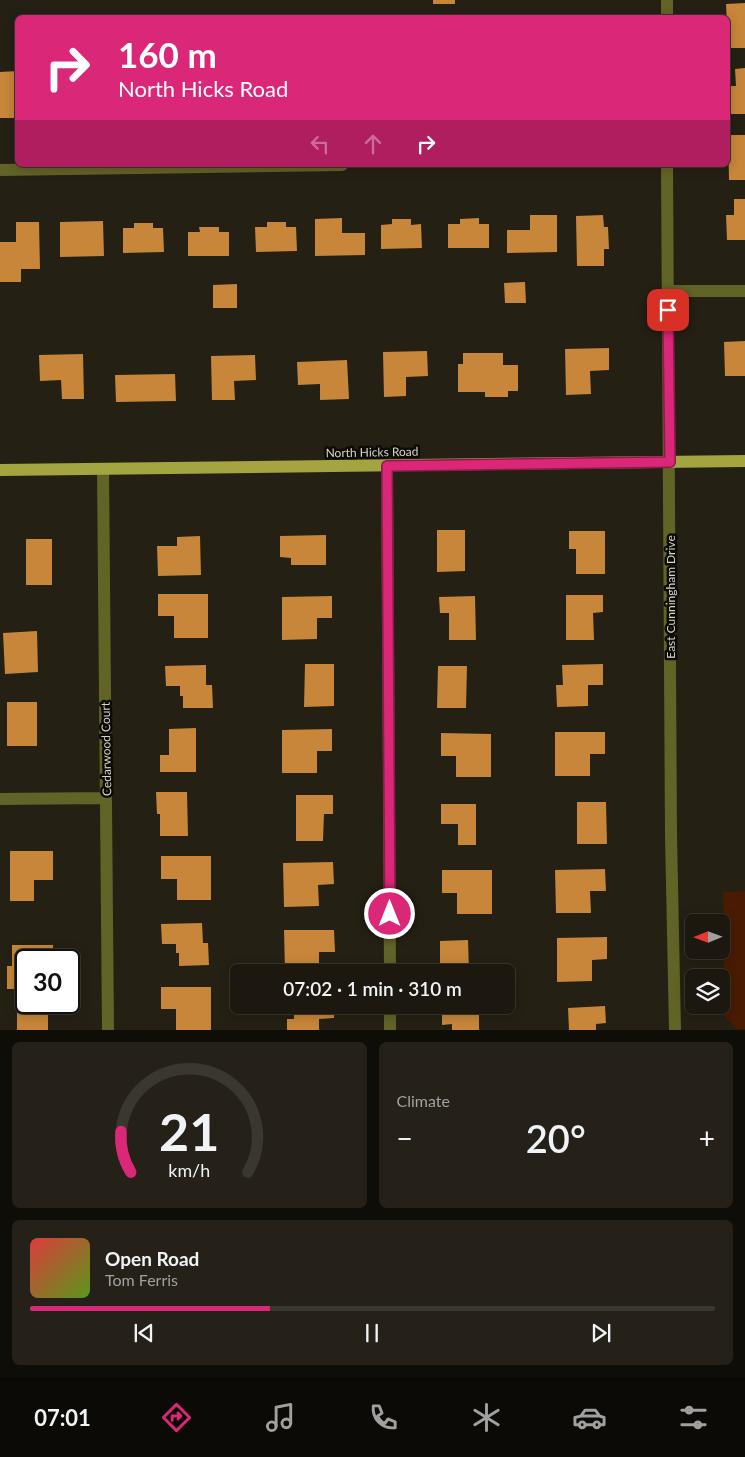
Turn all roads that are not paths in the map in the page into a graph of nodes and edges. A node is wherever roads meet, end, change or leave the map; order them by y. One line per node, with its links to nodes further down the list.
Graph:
1 (667, 0): 2 (street)
2 (667, 15)
3 (205, 167): 5 (street)
4 (667, 167): 6 (street, East Cunningham Drive)
5 (0, 170)
6 (668, 291): 7 (street); 9 (street, East Cunningham Drive)
7 (745, 291)
8 (745, 461): 9 (main road, North Hicks Road)
9 (670, 462): 10 (main road, North Hicks Road); 19 (street, East Cunningham Drive)
10 (387, 466): 11 (main road, North Hicks Road); 15 (street)
11 (103, 469): 12 (main road, North Hicks Road); 13 (street, Cedarwood Court)
12 (0, 470)
13 (106, 798): 14 (street); 17 (street, Cedarwood Court)
14 (0, 799)
15 (390, 964)
16 (390, 1014): 18 (street)
17 (108, 1030)
18 (390, 1030)
19 (675, 1030)

